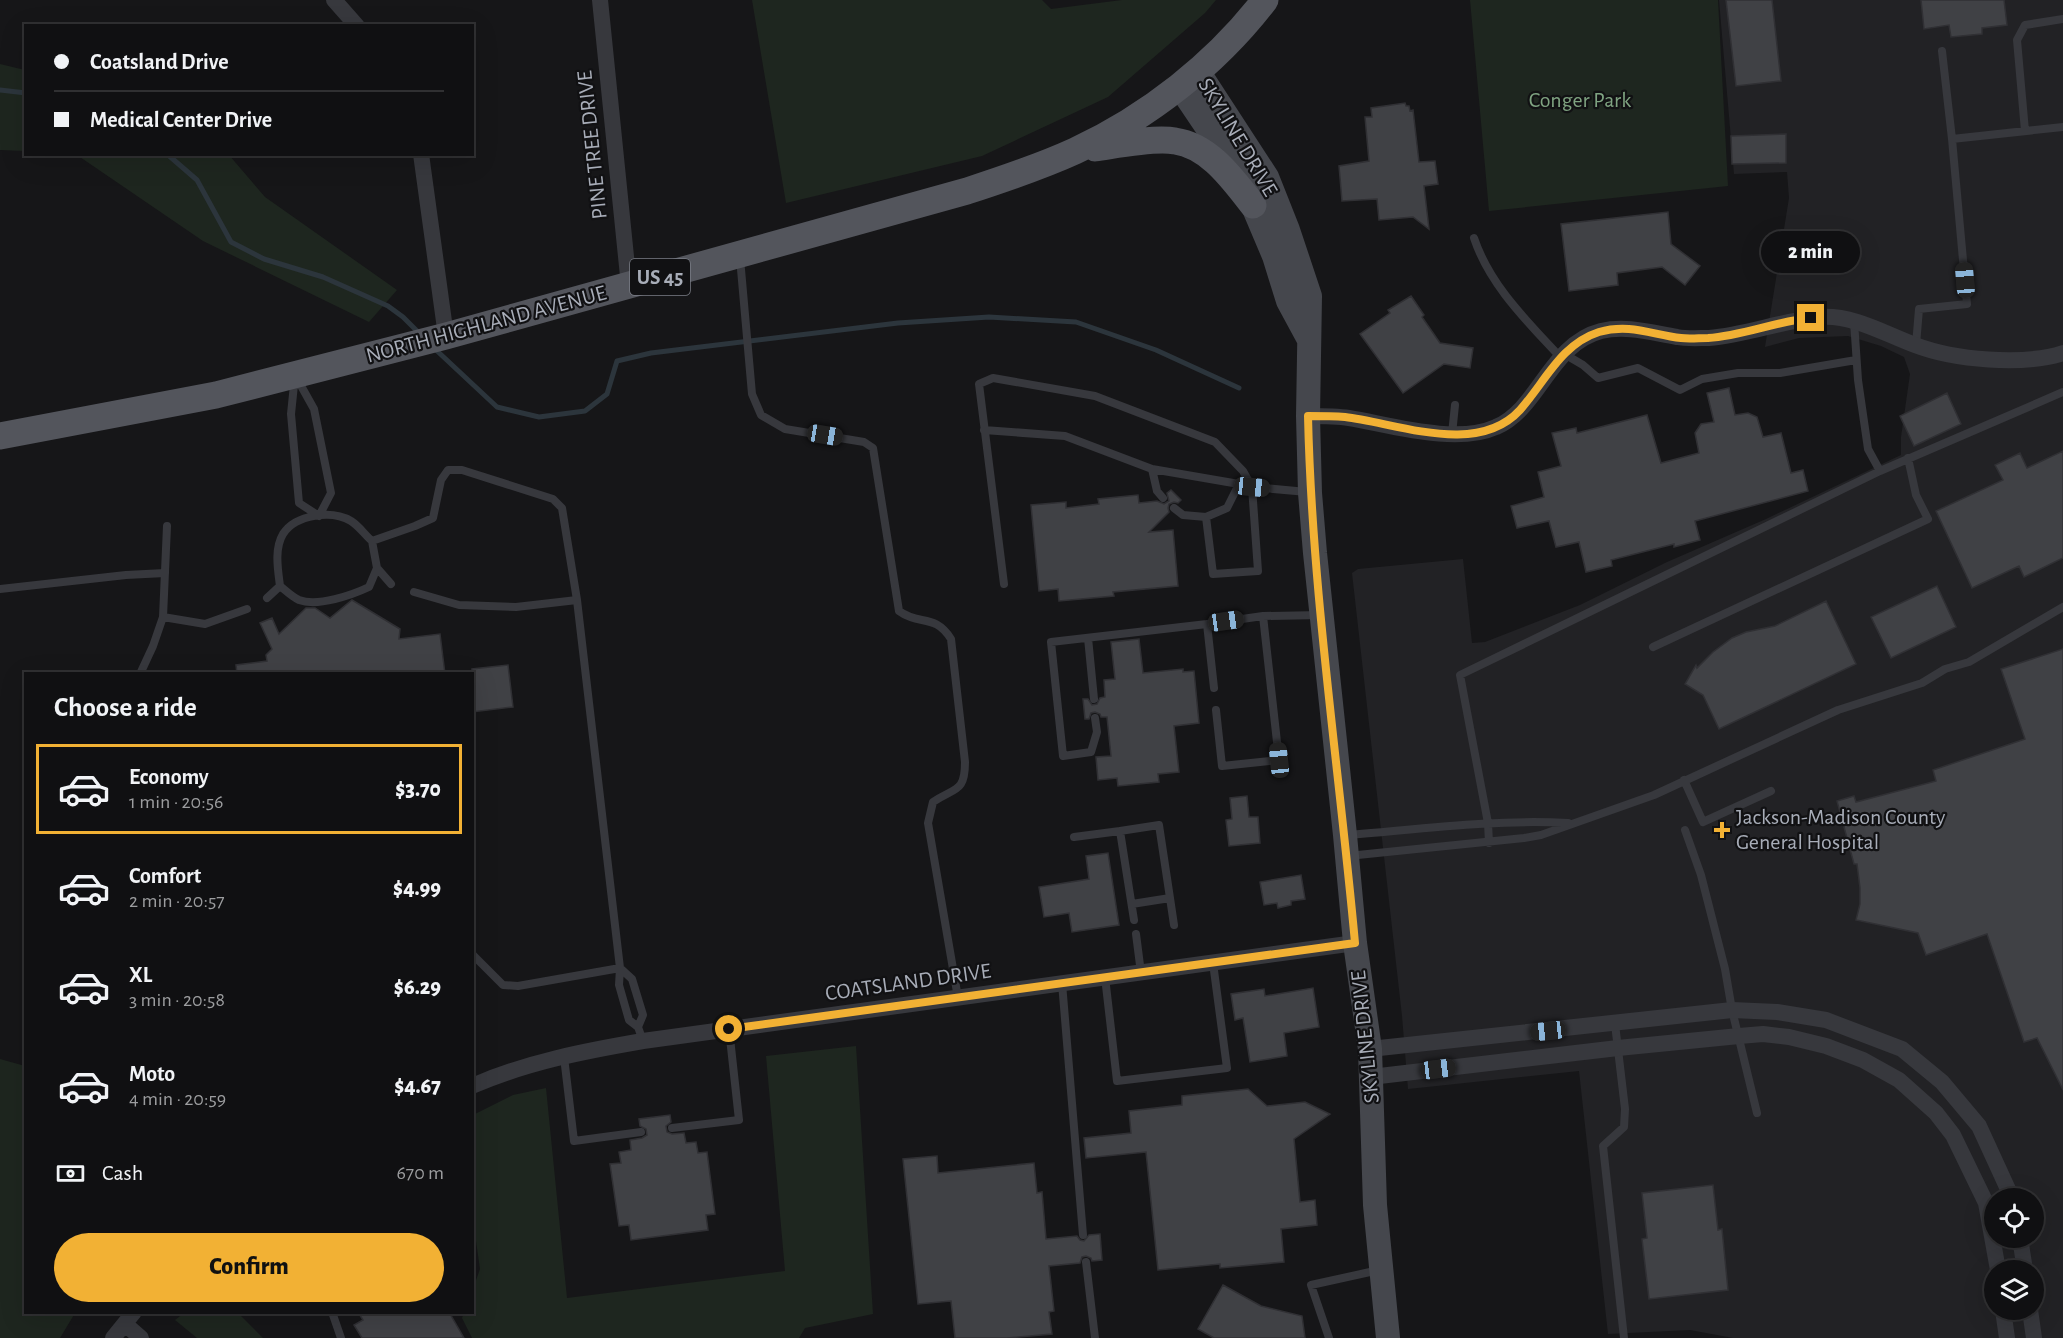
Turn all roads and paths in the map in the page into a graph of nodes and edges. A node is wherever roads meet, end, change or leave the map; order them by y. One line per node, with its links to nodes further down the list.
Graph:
1 (334, 0): 5 (street)
2 (600, 0): 16 (street, PINE TREE DRIVE)
3 (1265, 0): 7 (main road, NORTH HIGHLAND AVENUE / US 45)
4 (2063, 19): 9 (lane)
5 (355, 24)
6 (1942, 51): 10 (lane)
7 (1188, 78): 11 (main road, NORTH HIGHLAND AVENUE / US 45); 13 (street, SKYLINE DRIVE); 19 (street, SKYLINE DRIVE)
8 (2063, 127): 9 (lane)
9 (2025, 131): 10 (lane)
10 (1952, 139): 20 (lane)
11 (1076, 151): 13 (main road); 15 (main road, NORTH HIGHLAND AVENUE / US 45)
12 (422, 156): 18 (street)
13 (1253, 205): 19 (street, SKYLINE DRIVE)
14 (1474, 238): 22 (lane)
15 (740, 254): 16 (main road, NORTH HIGHLAND AVENUE / US 45); 86 (lane)
16 (629, 286): 18 (main road, NORTH HIGHLAND AVENUE / US 45)
17 (1854, 321): 20 (street); 22 (street); 23 (lane)
18 (446, 336): 24 (main road, NORTH HIGHLAND AVENUE / US 45)
19 (1310, 343): 27 (street, SKYLINE DRIVE)
20 (1916, 345): 21 (street)
21 (2063, 353)
22 (1563, 356): 23 (lane); 29 (street)
23 (1856, 360): 33 (lane)
24 (295, 375): 30 (main road, NORTH HIGHLAND AVENUE / US 45); 39 (lane); 39 (lane)
25 (2063, 392): 31 (lane)
26 (1455, 405): 29 (lane)
27 (1308, 416): 29 (street); 36 (street, SKYLINE DRIVE)
28 (984, 430): 32 (lane); 35 (lane); 46 (lane)
29 (1452, 434)
30 (0, 436)
31 (1908, 458): 33 (lane); 59 (lane)
32 (1152, 469): 34 (lane); 37 (lane)
33 (1880, 471): 67 (lane)
34 (1239, 484): 35 (lane); 40 (lane)
35 (1252, 487): 36 (lane); 40 (lane)
36 (1310, 493): 54 (street, SKYLINE DRIVE)
37 (1163, 498)
38 (1174, 508): 40 (lane)
39 (319, 516): 42 (lane); 47 (lane)
40 (1206, 517)
41 (167, 526): 44 (lane)
42 (372, 541): 43 (lane); 51 (lane)
43 (378, 568): 45 (lane); 47 (lane)
44 (165, 573): 48 (lane); 56 (lane)
45 (391, 584)
46 (1004, 584)
47 (280, 586): 50 (lane)
48 (0, 589)
49 (414, 592): 51 (lane)
50 (267, 598)
51 (577, 600): 82 (lane)
52 (2063, 608): 65 (lane)
53 (247, 609): 56 (lane)
54 (1321, 615): 55 (lane); 73 (street, SKYLINE DRIVE)
55 (1263, 616): 57 (lane); 63 (lane)
56 (162, 617): 60 (lane)
57 (1207, 624): 58 (lane); 61 (lane)
58 (1088, 638): 62 (lane); 64 (lane)
59 (1653, 647)
60 (141, 672)
61 (1214, 688)
62 (1094, 699)
63 (1216, 710)
64 (1095, 718)
65 (1684, 780): 66 (lane); 68 (lane)
66 (1771, 791)
67 (1488, 823): 68 (lane); 72 (lane); 73 (lane)
68 (1572, 823): 72 (lane)
69 (1685, 830): 87 (lane)
70 (1120, 831): 71 (lane); 74 (lane); 75 (lane)
71 (1074, 837)
72 (1489, 843): 73 (lane)
73 (1347, 846): 79 (street, SKYLINE DRIVE)
74 (1170, 898): 75 (lane); 77 (lane)
75 (1132, 904): 76 (lane)
76 (1134, 920)
77 (1174, 925)
78 (1136, 934): 83 (lane)
79 (1355, 943): 81 (street, COATSLAND DRIVE); 93 (street, SKYLINE DRIVE)
80 (474, 956): 82 (lane)
81 (1212, 963): 83 (street, COATSLAND DRIVE); 84 (lane)
82 (620, 968): 90 (lane); 90 (lane)
83 (1141, 973): 84 (street, COATSLAND DRIVE)
84 (1105, 977): 85 (street, COATSLAND DRIVE)
85 (1062, 983): 86 (street, COATSLAND DRIVE); 101 (lane)
86 (958, 998): 89 (street, COATSLAND DRIVE)
87 (1732, 1010): 88 (street); 91 (lane); 100 (street)
88 (1615, 1024): 92 (lane); 93 (street)
89 (729, 1029): 90 (street, COATSLAND DRIVE); 98 (lane)
90 (640, 1034): 94 (street, COATSLAND DRIVE)
91 (1739, 1036): 92 (street); 97 (lane); 102 (street)
92 (1618, 1048): 95 (street); 115 (lane)
93 (1370, 1049): 95 (street, SKYLINE DRIVE)
94 (564, 1056): 96 (street, COATSLAND DRIVE); 99 (lane)
95 (1371, 1077): 104 (street, SKYLINE DRIVE)
96 (474, 1085)
97 (1757, 1113)
98 (672, 1128)
99 (641, 1132)
100 (2007, 1188)
101 (1083, 1235)
102 (1996, 1260)
103 (1086, 1262): 112 (lane)
104 (1383, 1269): 113 (lane); 114 (street, SKYLINE DRIVE)
105 (333, 1314): 111 (lane)
106 (130, 1318): 109 (street); 110 (street)
107 (2004, 1320): 116 (street)
108 (2031, 1320): 117 (street)
109 (113, 1338)
110 (141, 1338)
111 (341, 1338)
112 (1095, 1338)
113 (1329, 1338)
114 (1388, 1338)
115 (1624, 1338)
116 (2007, 1338)
117 (2034, 1338)

